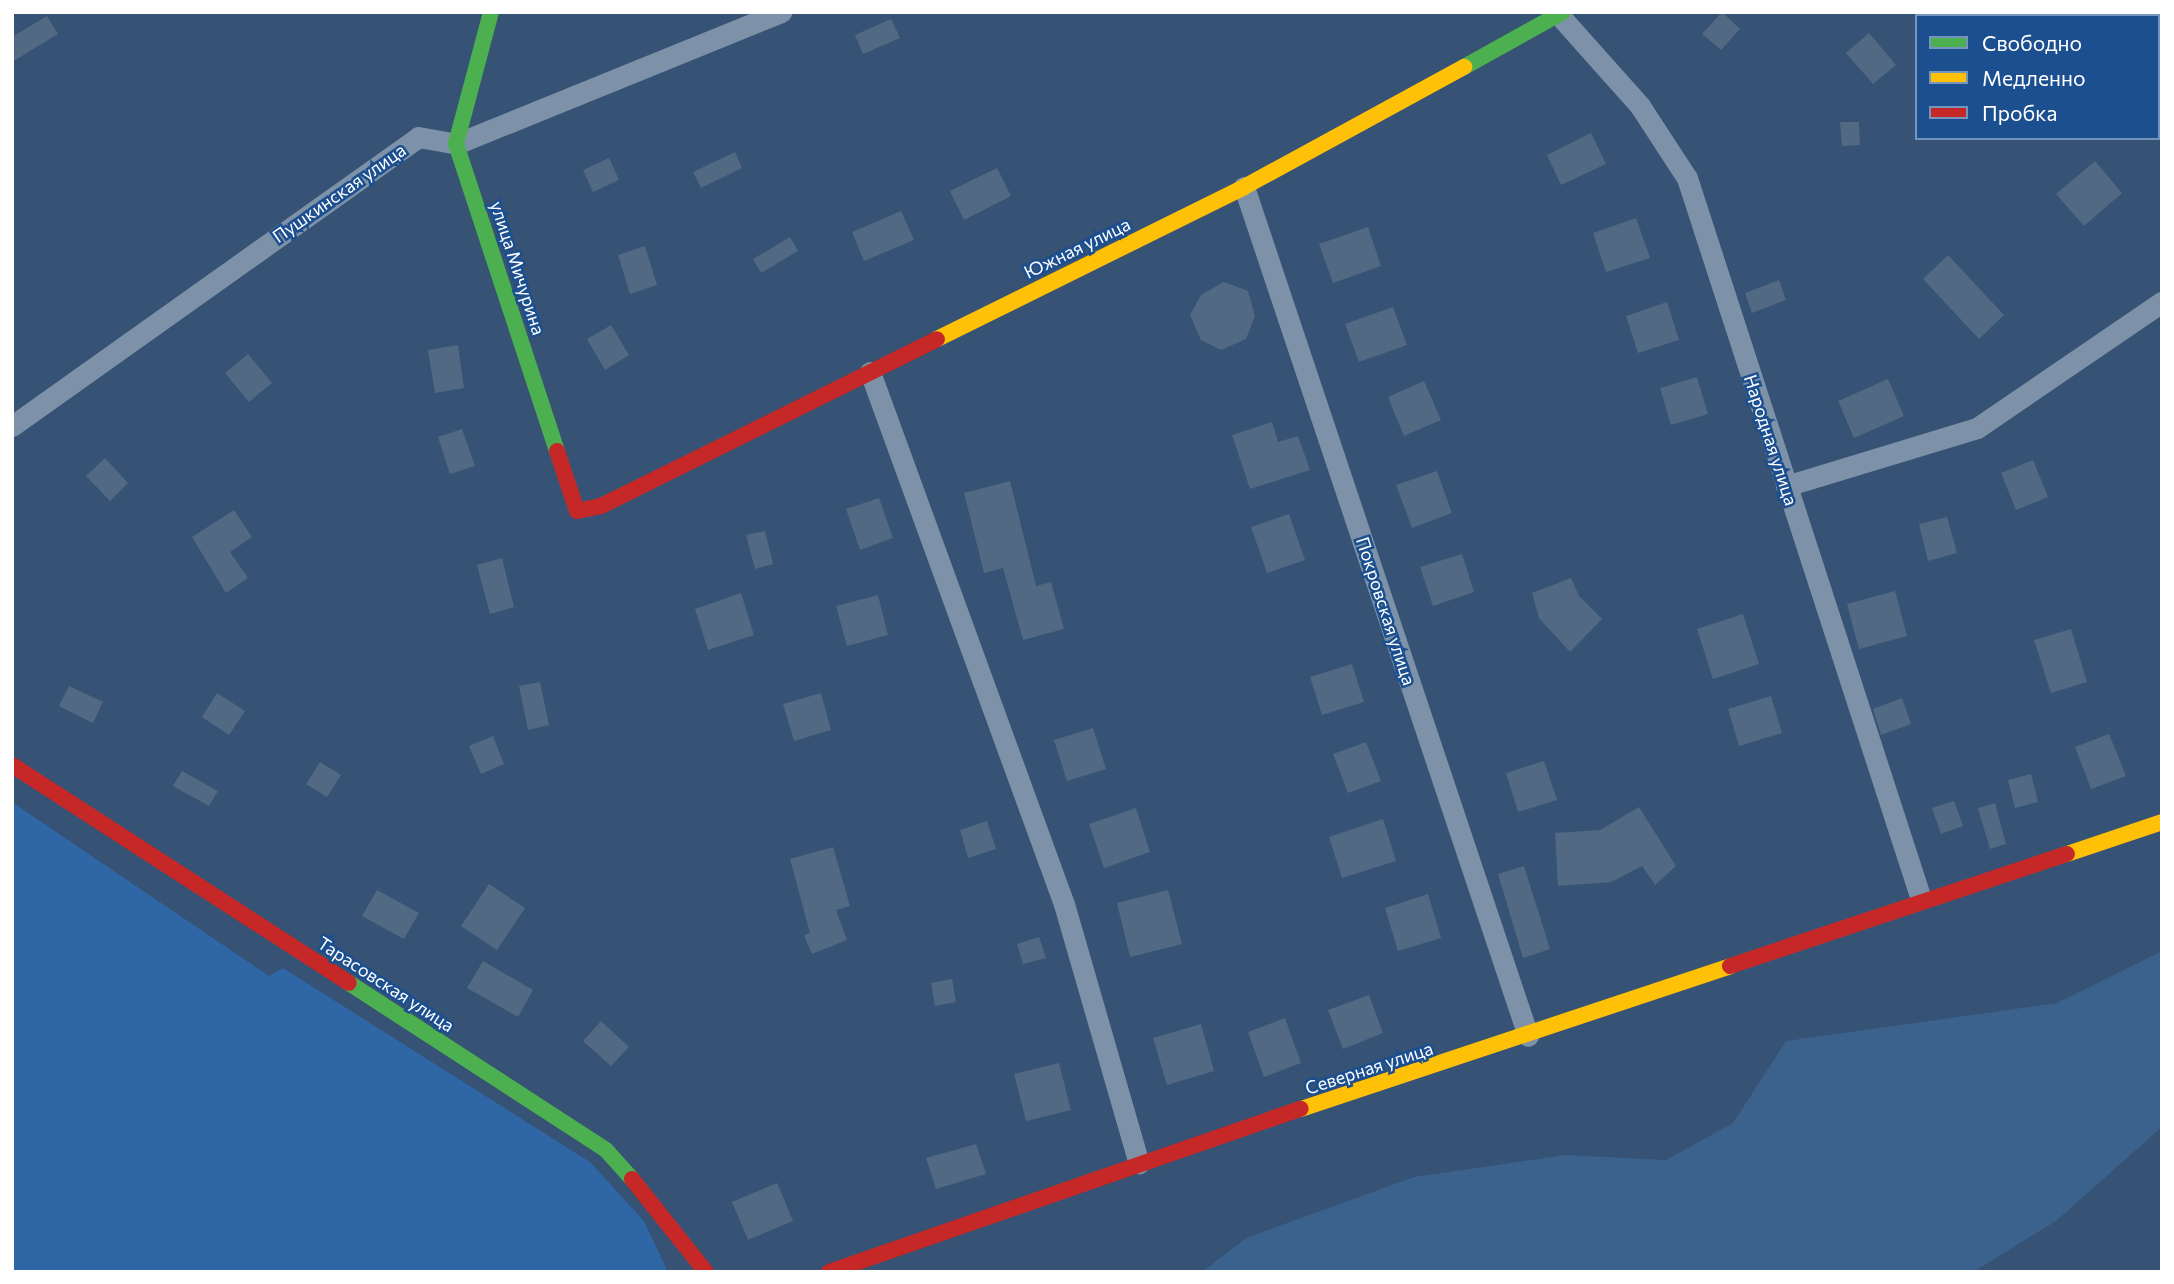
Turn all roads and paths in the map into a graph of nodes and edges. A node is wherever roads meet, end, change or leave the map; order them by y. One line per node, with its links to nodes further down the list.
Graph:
1 (491, 12): 4 (street)
2 (781, 12): 4 (street)
3 (1561, 14): 5 (street, Южная улица); 9 (street, Народная улица)
4 (456, 144): 8 (street, Пушкинская улица); 10 (street, улица Мичурина)
5 (1244, 187): 7 (street, Южная улица); 14 (street, Покровская улица)
6 (2162, 302): 9 (street)
7 (870, 372): 10 (street, Южная улица); 15 (street)
8 (12, 426)
9 (1786, 486): 13 (street, Народная улица)
10 (601, 506)
11 (12, 765): 16 (street, Тарасовская улица)
12 (2162, 822): 13 (street, Северная улица)
13 (1921, 899): 14 (street, Северная улица)
14 (1528, 1036): 15 (street, Северная улица)
15 (1139, 1163): 17 (street, Северная улица)
16 (706, 1272)
17 (829, 1272)

